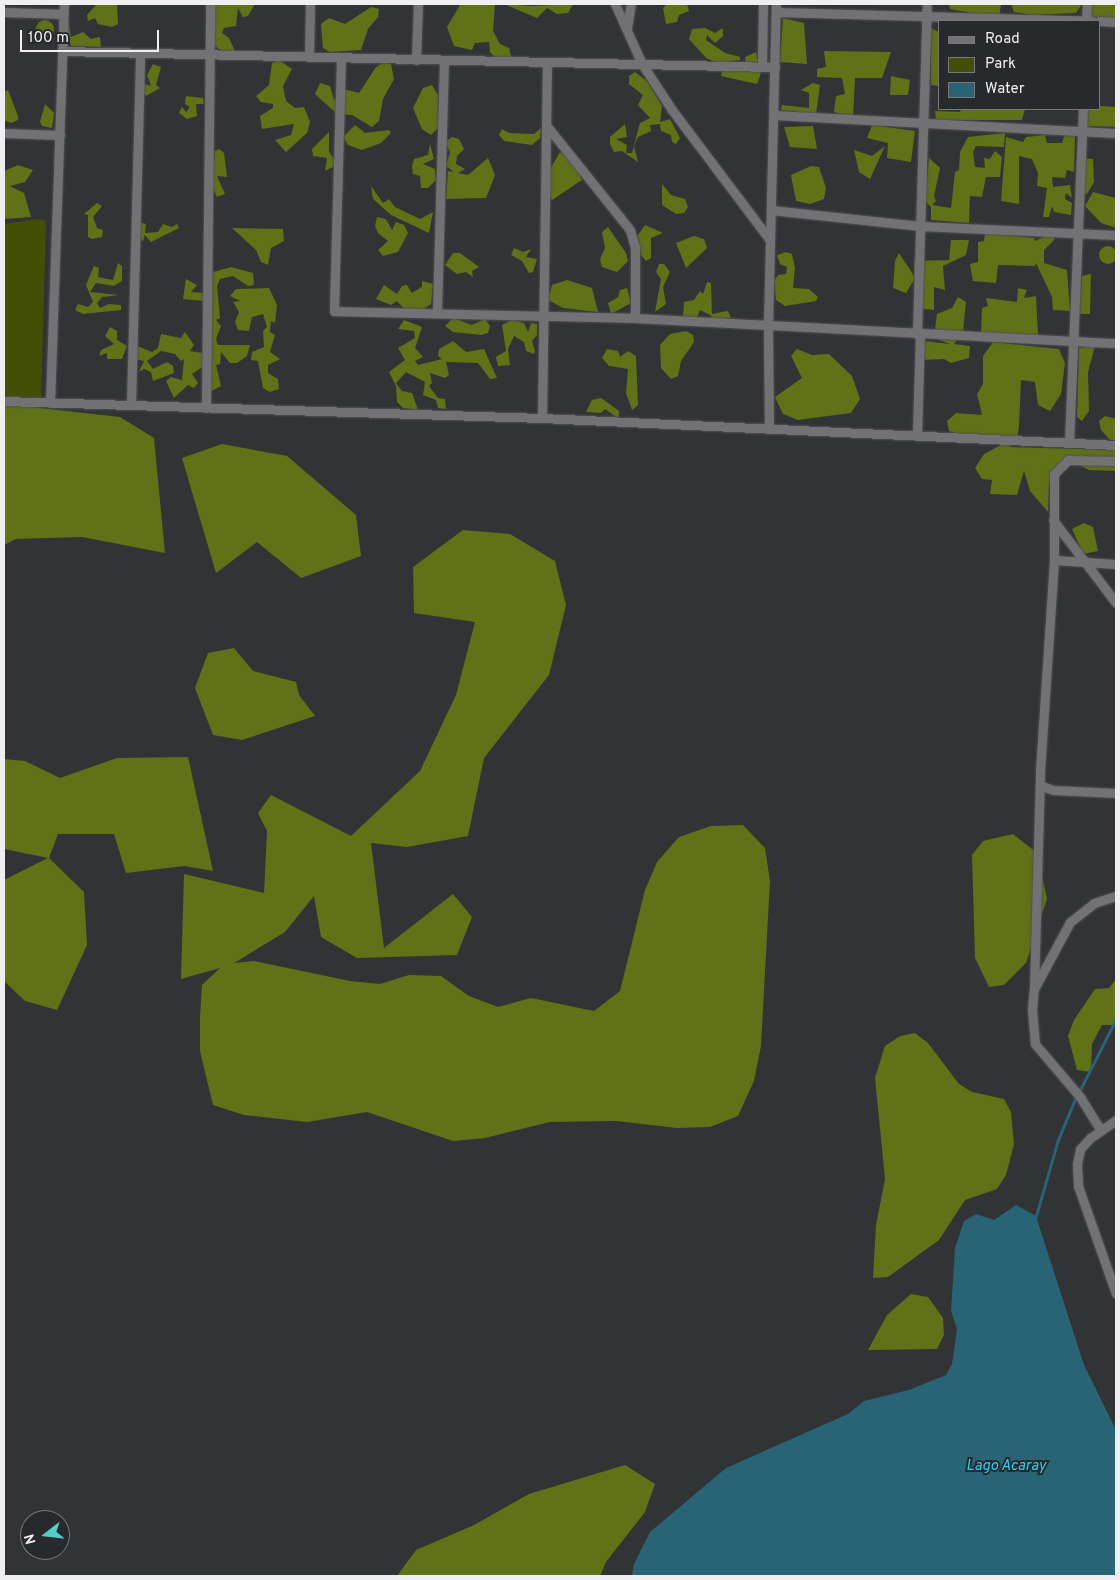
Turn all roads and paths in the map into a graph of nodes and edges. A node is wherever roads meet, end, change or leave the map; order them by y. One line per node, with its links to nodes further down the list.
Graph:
1 (64, 4): 12 (street)
2 (210, 4): 21 (street)
3 (310, 4): 22 (street)
4 (418, 4): 24 (street)
5 (614, 4): 18 (street)
6 (632, 4): 18 (street)
7 (763, 4): 28 (street)
8 (927, 4): 13 (street)
9 (1087, 4): 15 (street)
10 (776, 8): 13 (street); 29 (street)
11 (4, 12): 12 (street)
12 (63, 14): 19 (street)
13 (927, 16): 14 (street); 33 (street)
14 (1054, 20)
15 (1086, 20)
16 (1100, 22): 17 (street)
17 (1116, 22)
18 (627, 28): 27 (street)
19 (62, 51): 20 (street); 37 (street)
20 (140, 53): 21 (street); 52 (street)
21 (210, 54): 22 (street); 53 (street)
22 (309, 57): 23 (street)
23 (341, 58): 24 (street); 43 (street)
24 (416, 60): 25 (street)
25 (444, 60): 26 (street); 43 (street)
26 (547, 63): 27 (street); 32 (street)
27 (642, 64): 28 (street); 42 (street)
28 (762, 66): 29 (street)
29 (775, 67): 31 (street)
30 (1082, 110): 34 (street)
31 (774, 115): 33 (street); 38 (street)
32 (546, 125): 44 (street); 45 (street)
33 (923, 126): 34 (street); 39 (street)
34 (1082, 132): 36 (street); 40 (street)
35 (4, 133): 37 (street)
36 (1116, 134)
37 (60, 135): 51 (street)
38 (771, 210): 39 (street); 42 (street)
39 (920, 226): 40 (street); 47 (street)
40 (1078, 233): 41 (street); 48 (street)
41 (1116, 235)
42 (770, 240): 46 (street)
43 (438, 311): 44 (street)
44 (544, 315): 45 (street); 54 (street)
45 (635, 318): 46 (street)
46 (768, 324): 47 (street); 55 (street)
47 (918, 334): 48 (street); 56 (street)
48 (1073, 342): 49 (street); 57 (street)
49 (1116, 344)
50 (4, 401): 51 (street)
51 (50, 402): 52 (street)
52 (132, 404): 53 (street)
53 (206, 408): 54 (street)
54 (542, 418): 55 (street)
55 (769, 428): 56 (street)
56 (916, 434): 57 (street)
57 (1069, 443): 58 (street)
58 (1116, 445)
59 (1116, 461): 60 (street)
60 (1053, 520): 61 (street); 62 (street)
61 (1054, 560): 62 (street); 65 (street)
62 (1086, 563): 63 (street); 64 (street)
63 (1116, 564)
64 (1116, 603)
65 (1042, 786): 66 (street); 68 (street)
66 (1116, 793)
67 (1116, 896): 68 (street)
68 (1034, 989): 70 (street)
69 (1116, 1120): 70 (street)
70 (1100, 1130): 71 (street)
71 (1116, 1294)

